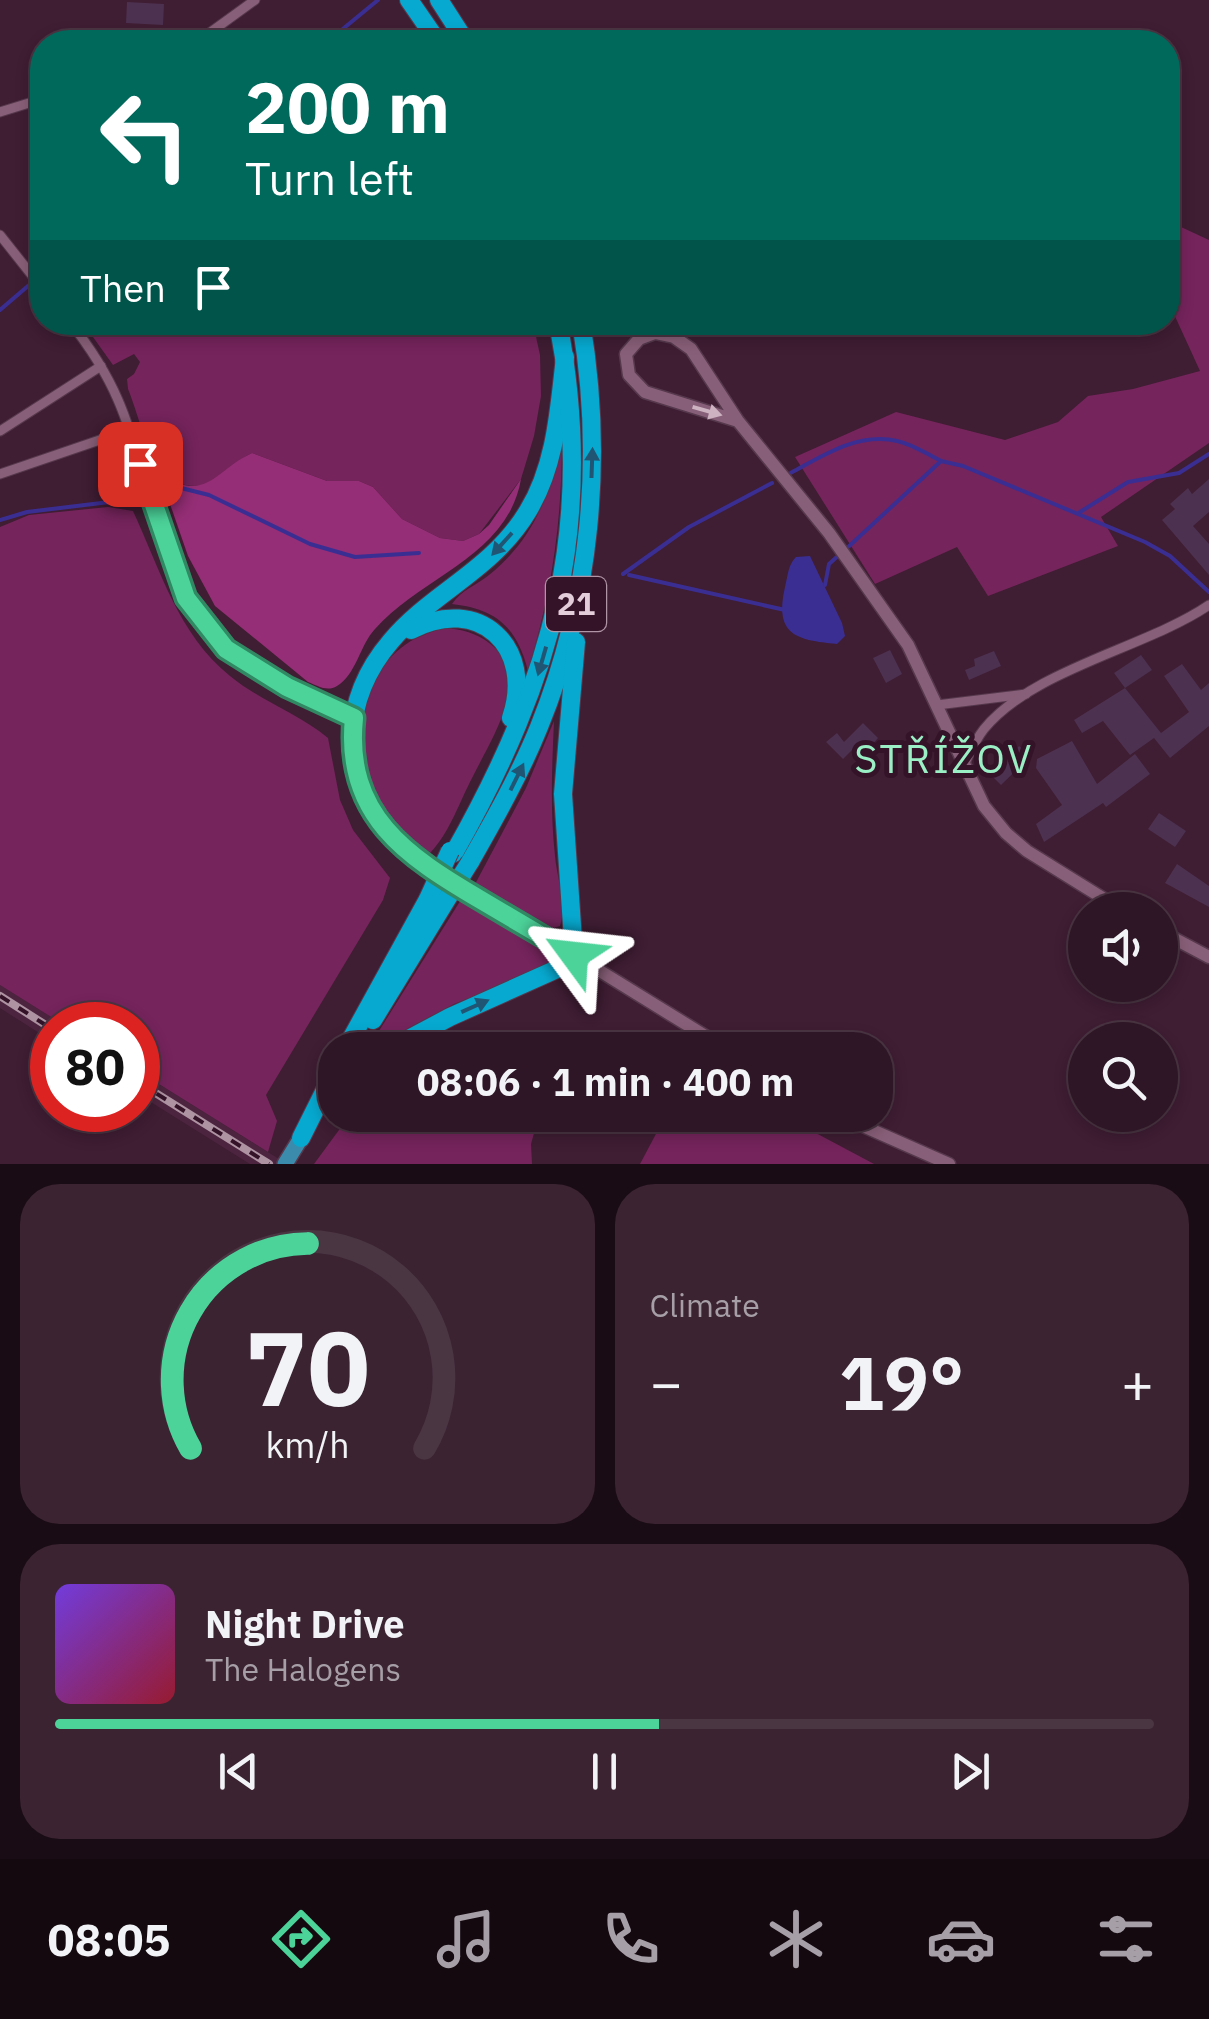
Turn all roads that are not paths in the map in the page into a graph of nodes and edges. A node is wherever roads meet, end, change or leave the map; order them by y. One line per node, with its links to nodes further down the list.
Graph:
1 (255, 0): 4 (street)
2 (410, 0): 5 (highway)
3 (440, 0): 6 (highway)
4 (214, 30)
5 (430, 30)
6 (458, 30)
7 (30, 103): 8 (street)
8 (0, 112)
9 (0, 235): 10 (street)
10 (30, 273)
11 (81, 335): 17 (street)
12 (560, 335): 16 (highway, 21)
13 (582, 335): 22 (highway, 21, one-way to 13)
14 (649, 335): 18 (street, one-way to 18)
15 (664, 335): 18 (street, one-way to 15)
16 (564, 357): 24 (highway, 21, one-way to 24); 29 (highway, 21, one-way to 29)
17 (100, 366): 19 (street); 20 (street)
18 (738, 420): 26 (street)
19 (129, 430): 21 (street); 27 (street)
20 (0, 431)
21 (0, 474)
22 (582, 578): 29 (highway, 21, one-way to 22); 33 (highway)
23 (1209, 605): 25 (street)
24 (377, 661): 27 (highway); 29 (highway, 21)
25 (1028, 694): 26 (street); 28 (street)
26 (938, 705): 28 (street)
27 (354, 718): 33 (highway)
28 (964, 764): 30 (street)
29 (458, 855): 31 (highway, 21, bridge)
30 (1090, 892)
31 (435, 903): 35 (highway, 21); 36 (highway, 21)
32 (1178, 941): 34 (street)
33 (574, 955): 37 (highway, one-way to 33); 38 (street)
34 (1209, 957)
35 (356, 1032)
36 (364, 1032)
37 (422, 1032)
38 (699, 1032)
39 (318, 1104): 43 (highway)
40 (318, 1110): 43 (highway)
41 (318, 1117): 43 (highway)
42 (877, 1132): 45 (street)
43 (300, 1140): 44 (main road)
44 (285, 1164)
45 (949, 1164)

